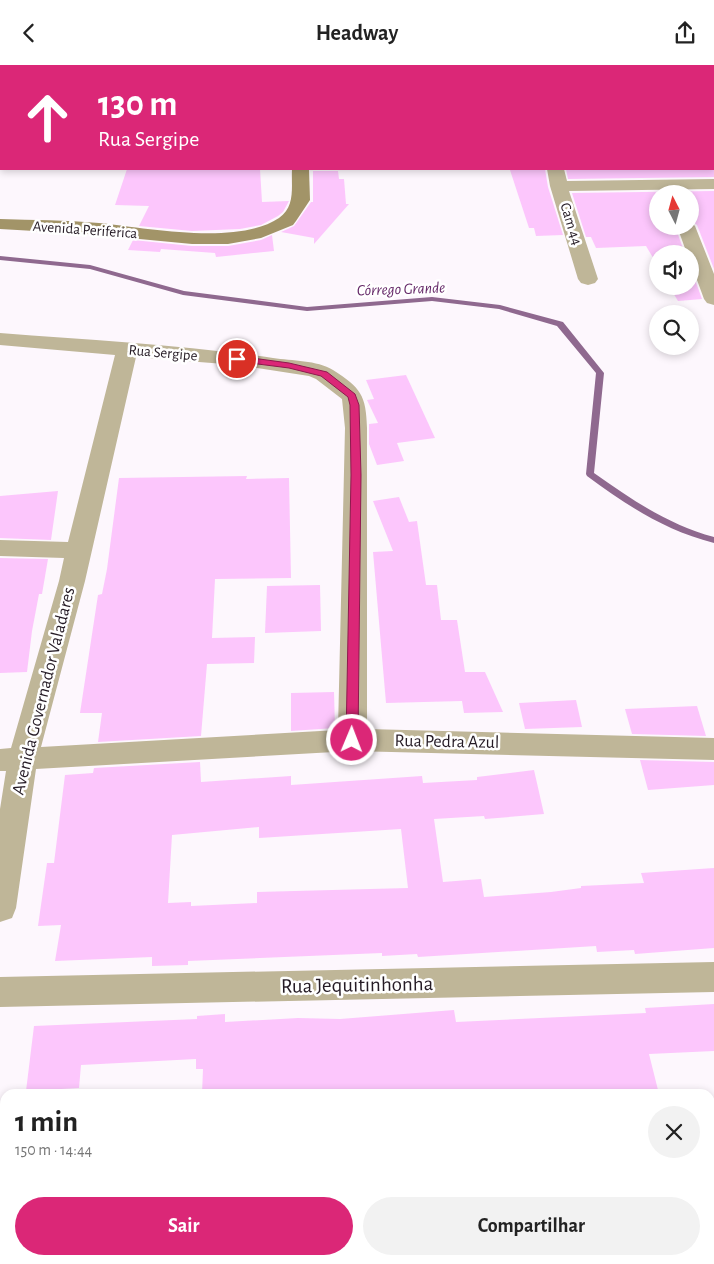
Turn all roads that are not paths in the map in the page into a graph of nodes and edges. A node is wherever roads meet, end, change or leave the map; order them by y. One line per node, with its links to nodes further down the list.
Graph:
1 (300, 170): 6 (street, Avenida Periferica)
2 (557, 177): 5 (street); 8 (street, Cam 44)
3 (714, 184): 4 (street)
4 (699, 186)
5 (649, 187)
6 (0, 224)
7 (689, 235): 9 (street)
8 (588, 279)
9 (714, 299)
10 (0, 339): 11 (street, Rua Sergipe)
11 (127, 350): 13 (street, Avenida Governador Valadares); 14 (street, Rua Sergipe)
12 (0, 548): 13 (street)
13 (78, 550): 16 (street, Avenida Governador Valadares)
14 (352, 740): 15 (street, Rua Pedra Azul); 16 (street, Rua Pedra Azul)
15 (714, 749)
16 (12, 760): 17 (street, Avenida Governador Valadares)
17 (0, 908)
18 (714, 977): 19 (street, Rua Jequitinhonha)
19 (0, 992)

